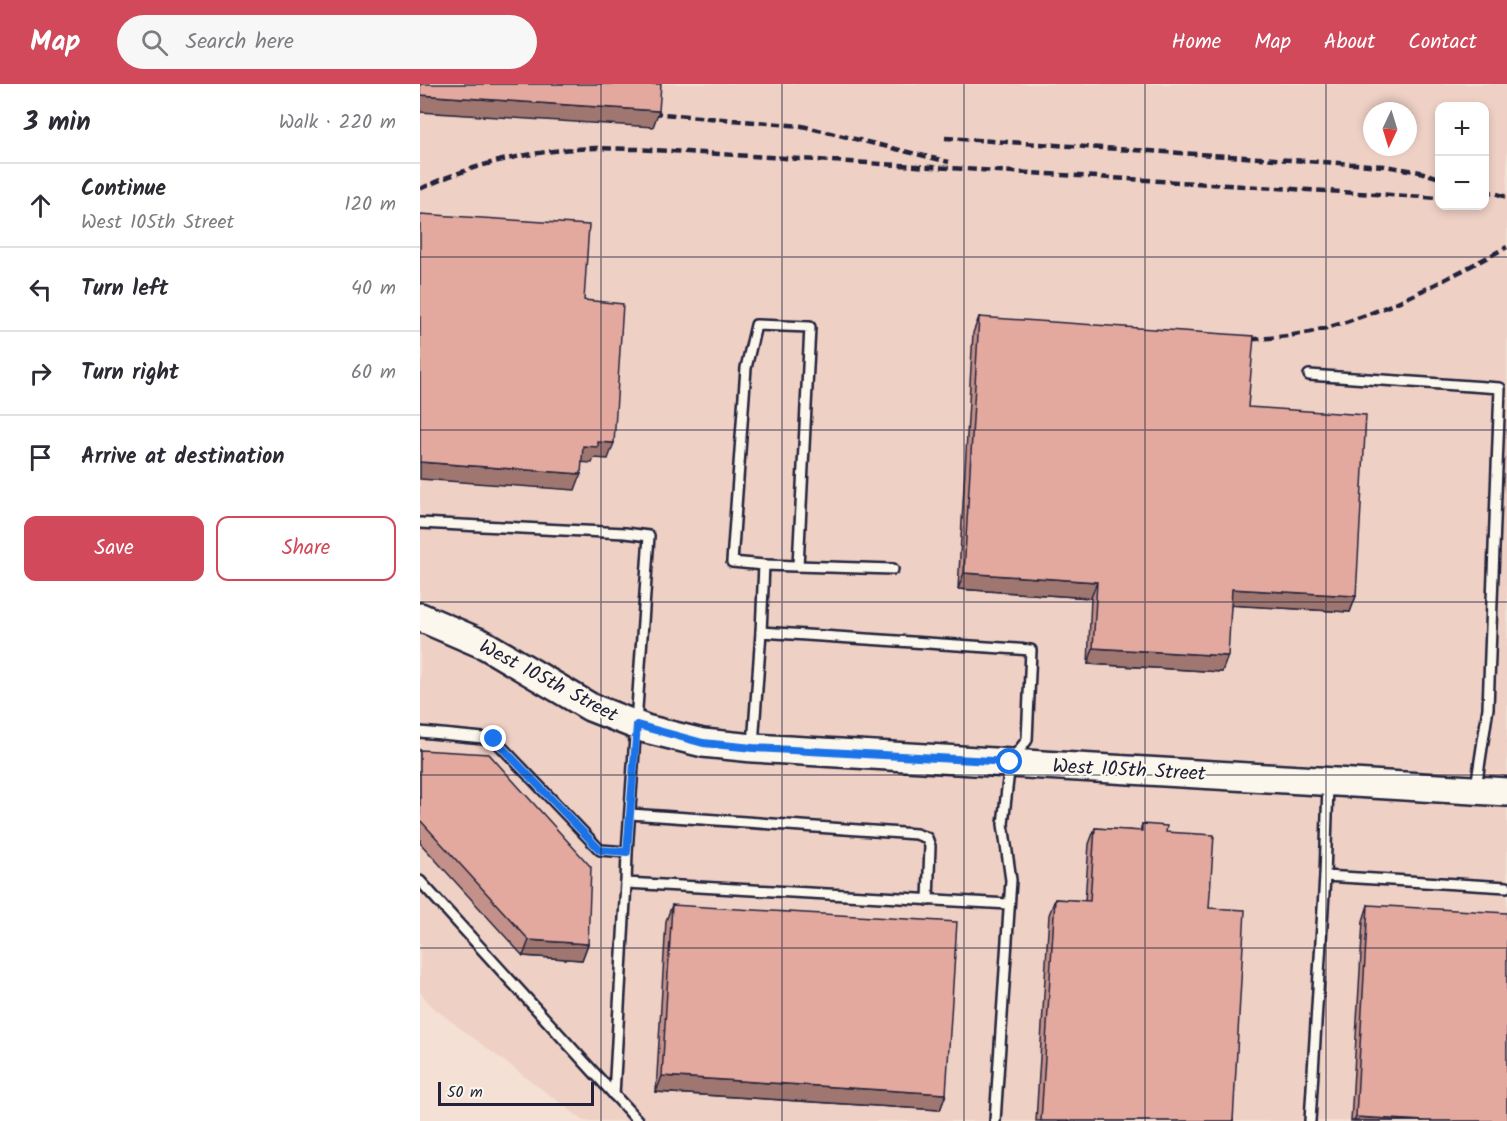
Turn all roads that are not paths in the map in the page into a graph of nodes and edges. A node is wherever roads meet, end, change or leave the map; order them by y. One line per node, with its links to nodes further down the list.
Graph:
1 (1310, 375): 2 (lane)
2 (1503, 386): 14 (lane)
3 (420, 523): 9 (lane)
4 (764, 565): 5 (lane); 5 (lane); 8 (lane)
5 (798, 566): 6 (lane)
6 (893, 569)
7 (420, 616): 9 (main road, West 105th Street)
8 (761, 632): 11 (lane); 12 (lane)
9 (637, 725): 11 (main road, West 105th Street); 16 (lane)
10 (420, 732): 17 (lane)
11 (753, 748): 12 (main road, West 105th Street)
12 (1010, 762): 13 (main road, West 105th Street); 23 (lane)
13 (1328, 781): 14 (main road, West 105th Street); 18 (lane)
14 (1476, 790): 15 (main road, West 105th Street)
15 (1507, 792)
16 (630, 814): 17 (lane); 22 (lane)
17 (627, 852): 20 (lane)
18 (1325, 876): 21 (lane); 27 (lane)
19 (420, 881): 24 (lane)
20 (626, 883): 22 (lane); 24 (lane)
21 (1507, 887)
22 (928, 900): 23 (lane)
23 (1009, 904): 26 (lane)
24 (614, 1095): 25 (lane)
25 (638, 1121)
26 (995, 1121)
27 (1310, 1121)

